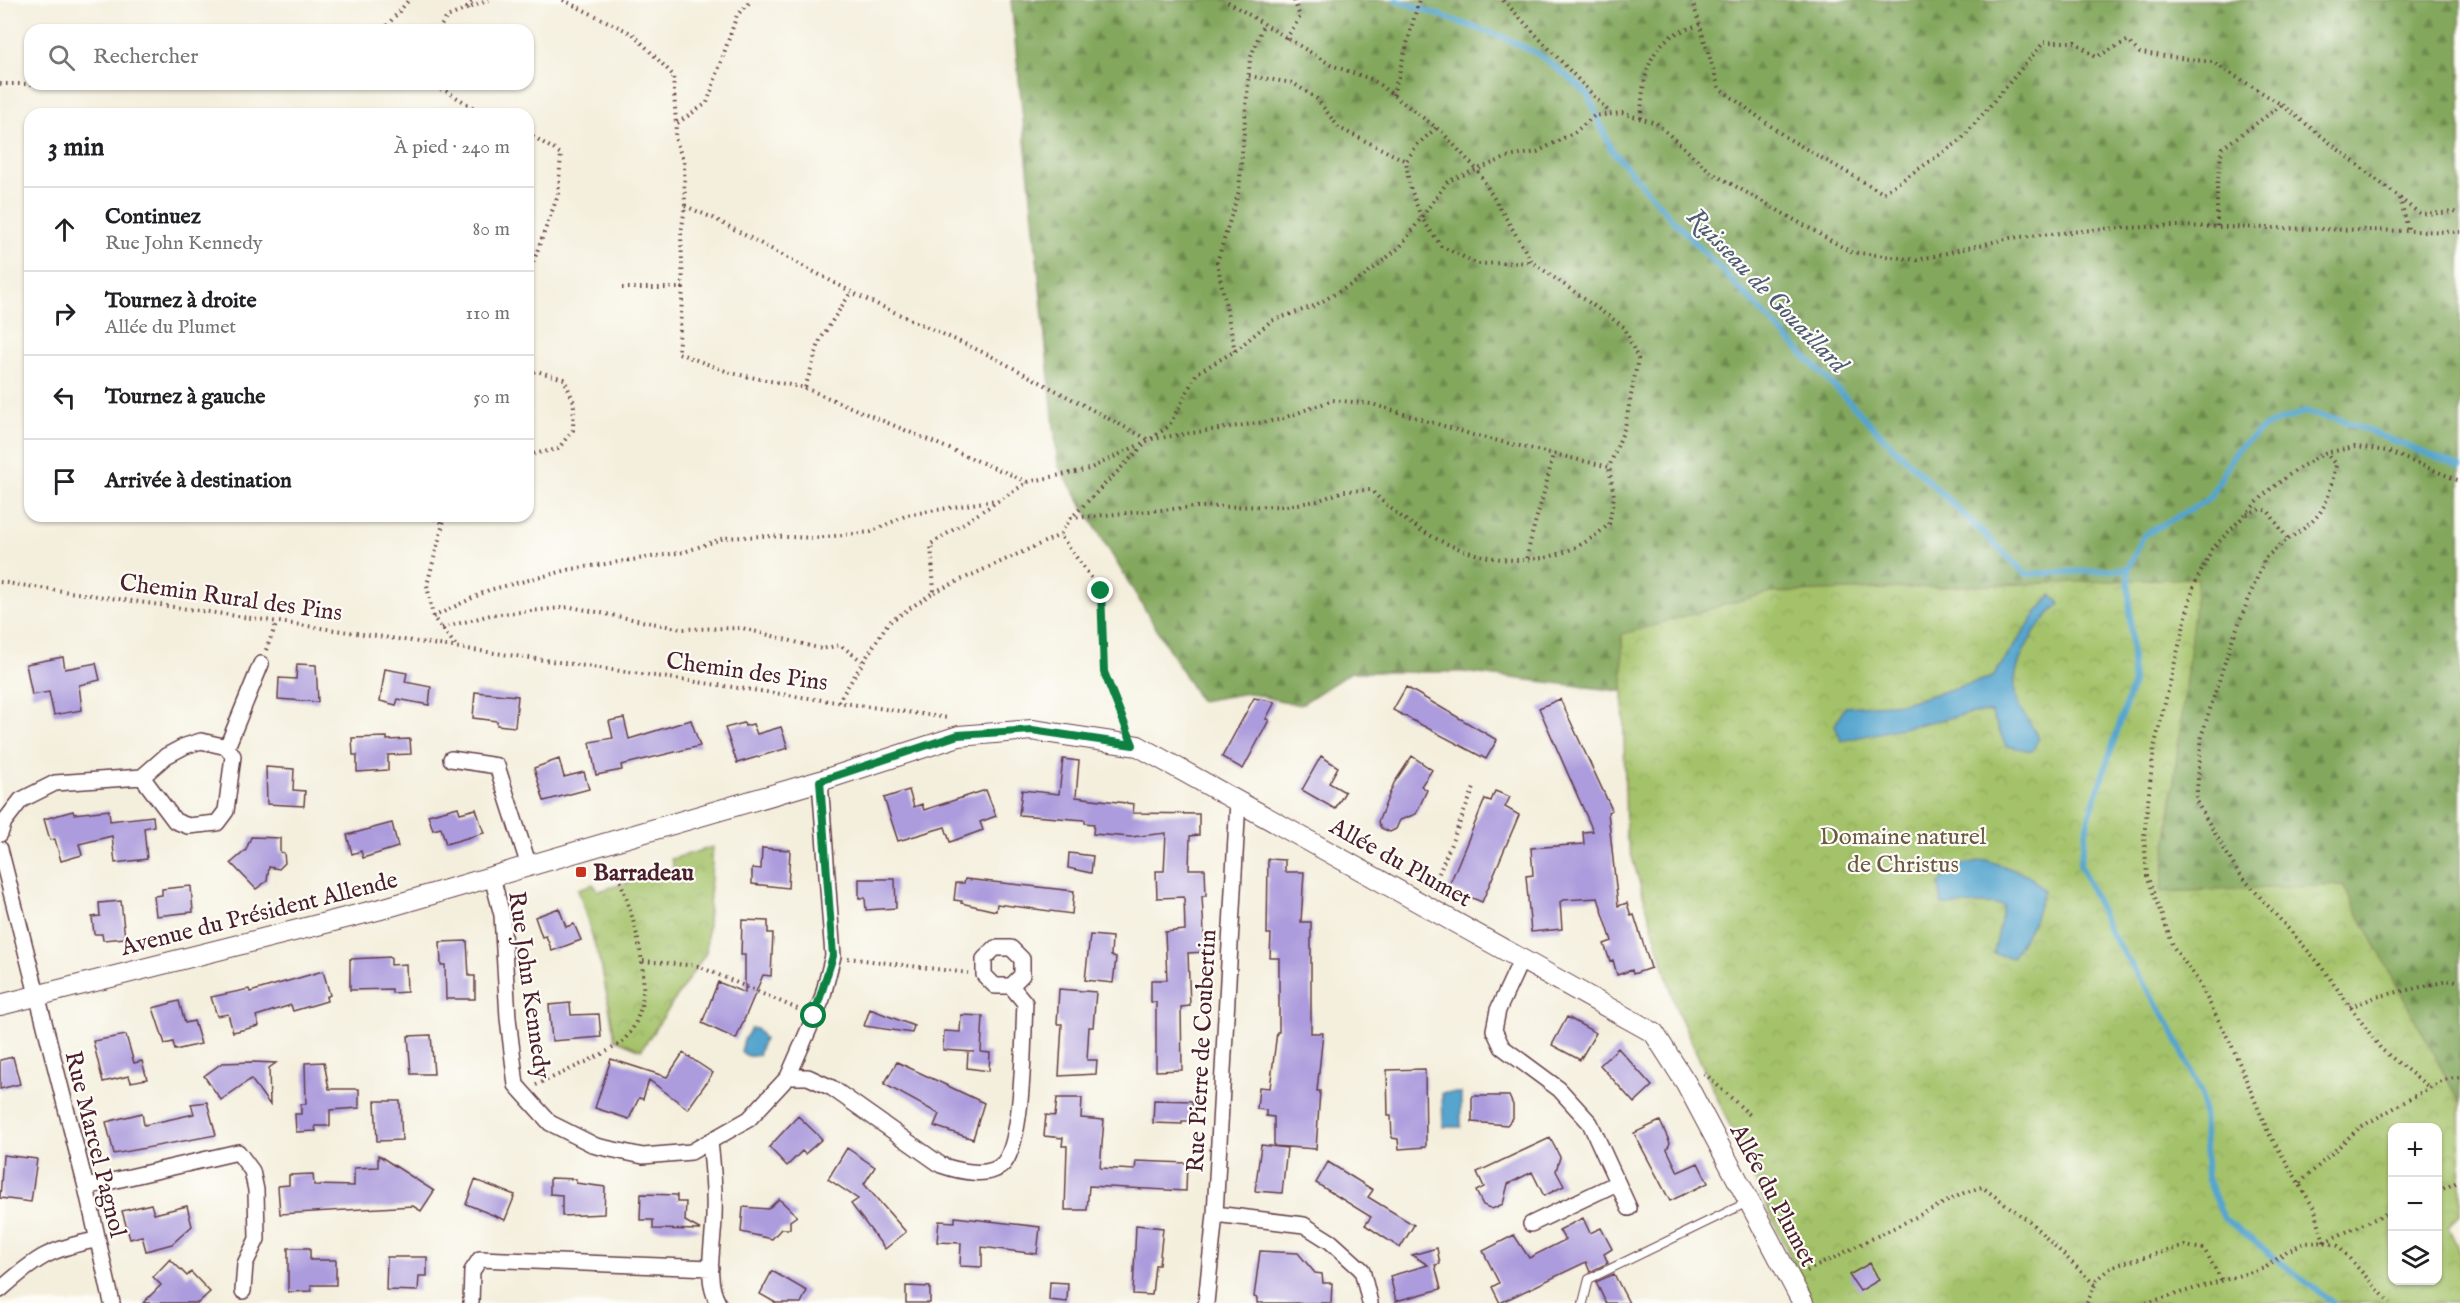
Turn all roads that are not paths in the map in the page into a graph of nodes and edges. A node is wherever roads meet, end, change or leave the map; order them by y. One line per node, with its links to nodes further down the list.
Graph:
1 (261, 664): 2 (street)
2 (227, 747): 4 (street); 4 (street)
3 (451, 759): 9 (street)
4 (142, 777): 7 (street)
5 (820, 781): 6 (street, Allée du Plumet); 9 (street, Avenue du Président Allende); 15 (street, Rue John Kennedy)
6 (1238, 801): 11 (street, Allée du Plumet); 21 (street, Rue Pierre de Coubertin)
7 (0, 834)
8 (0, 849): 13 (street, Rue Marcel Pagnol)
9 (529, 866): 10 (street, Avenue du Président Allende)
10 (492, 877): 13 (street, Avenue du Président Allende); 16 (street, Rue John Kennedy)
11 (1522, 958): 17 (street); 19 (street, Allée du Plumet)
12 (1011, 986): 12 (street); 15 (street)
13 (37, 996): 14 (street, Avenue du Président Allende); 18 (street, Rue Marcel Pagnol)
14 (0, 1005)
15 (788, 1077): 16 (street, Rue John Kennedy)
16 (710, 1142): 24 (street)
17 (1617, 1183): 20 (street); 22 (street)
18 (86, 1187): 23 (street, Rue Marcel Pagnol); 26 (street)
19 (1749, 1201): 32 (lane); 33 (street, Allée du Plumet)
20 (1629, 1208)
21 (1215, 1214): 30 (street, Rue Pierre de Coubertin); 31 (street)
22 (1531, 1224)
23 (96, 1240): 25 (street); 27 (street, Rue Marcel Pagnol)
24 (711, 1268): 28 (street); 29 (street)
25 (0, 1290)
26 (243, 1291)
27 (112, 1303)
28 (471, 1303)
29 (718, 1303)
30 (1206, 1303)
31 (1370, 1303)
32 (1583, 1303)
33 (1803, 1303)

